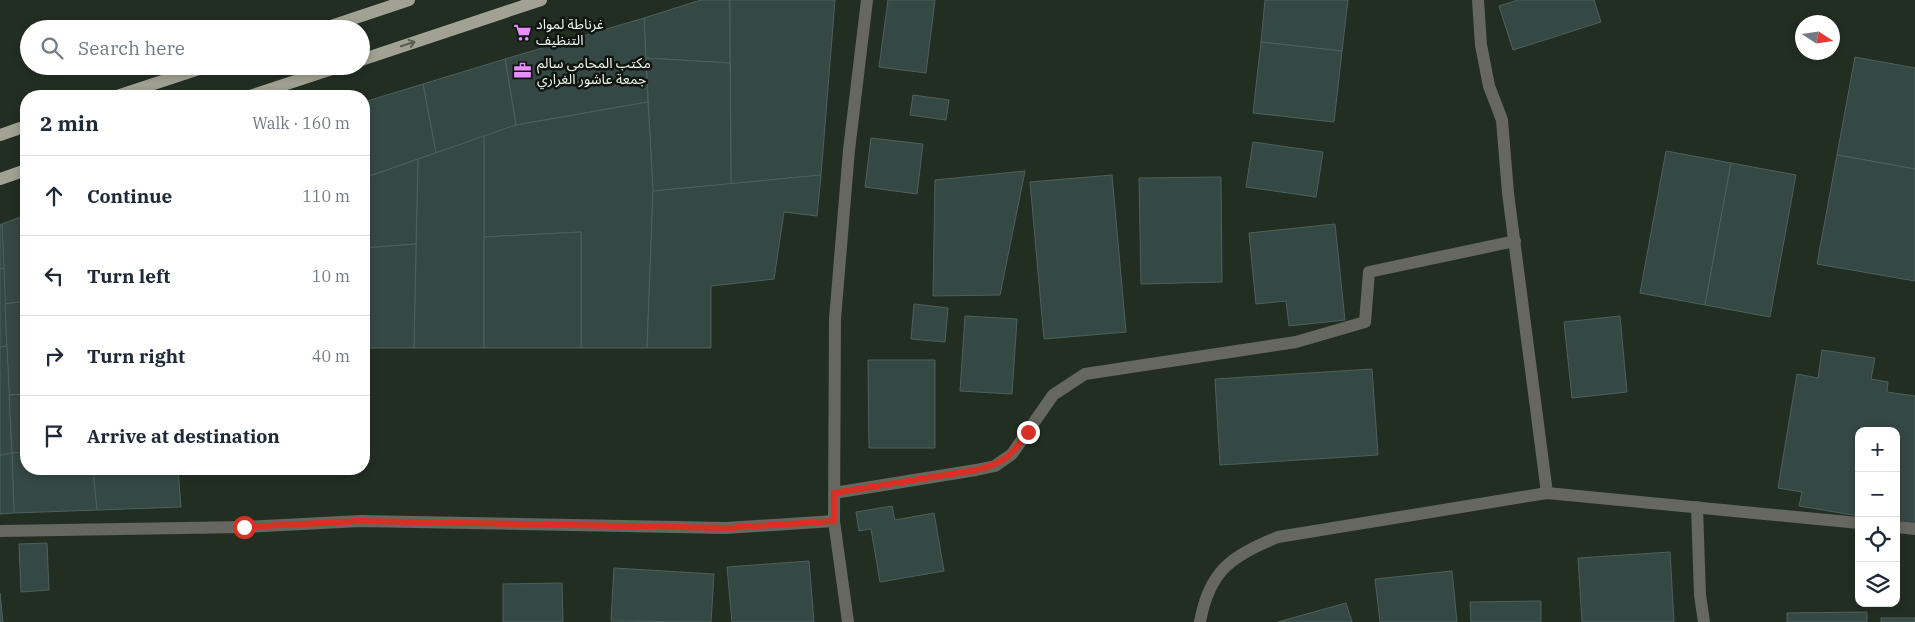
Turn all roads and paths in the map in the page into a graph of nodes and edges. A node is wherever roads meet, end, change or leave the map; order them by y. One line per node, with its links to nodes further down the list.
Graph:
1 (409, 0): 5 (main road)
2 (541, 0): 6 (main road, one-way to 2)
3 (867, 0): 16 (street)
4 (1478, 0): 15 (street)
5 (349, 20)
6 (370, 57)
7 (181, 75): 9 (main road)
8 (314, 75): 10 (main road)
9 (135, 90)
10 (268, 90)
11 (20, 128): 12 (main road)
12 (0, 135)
13 (20, 172): 14 (main road)
14 (0, 179)
15 (1516, 241): 16 (street); 17 (street)
16 (834, 493): 19 (street)
17 (1547, 493): 18 (street); 25 (street)
18 (1697, 507): 20 (street); 26 (street)
19 (834, 521): 23 (street); 24 (street)
20 (1855, 523)
21 (1900, 527): 22 (street)
22 (1915, 529)
23 (0, 531)
24 (848, 622)
25 (1200, 622)
26 (1704, 622)

